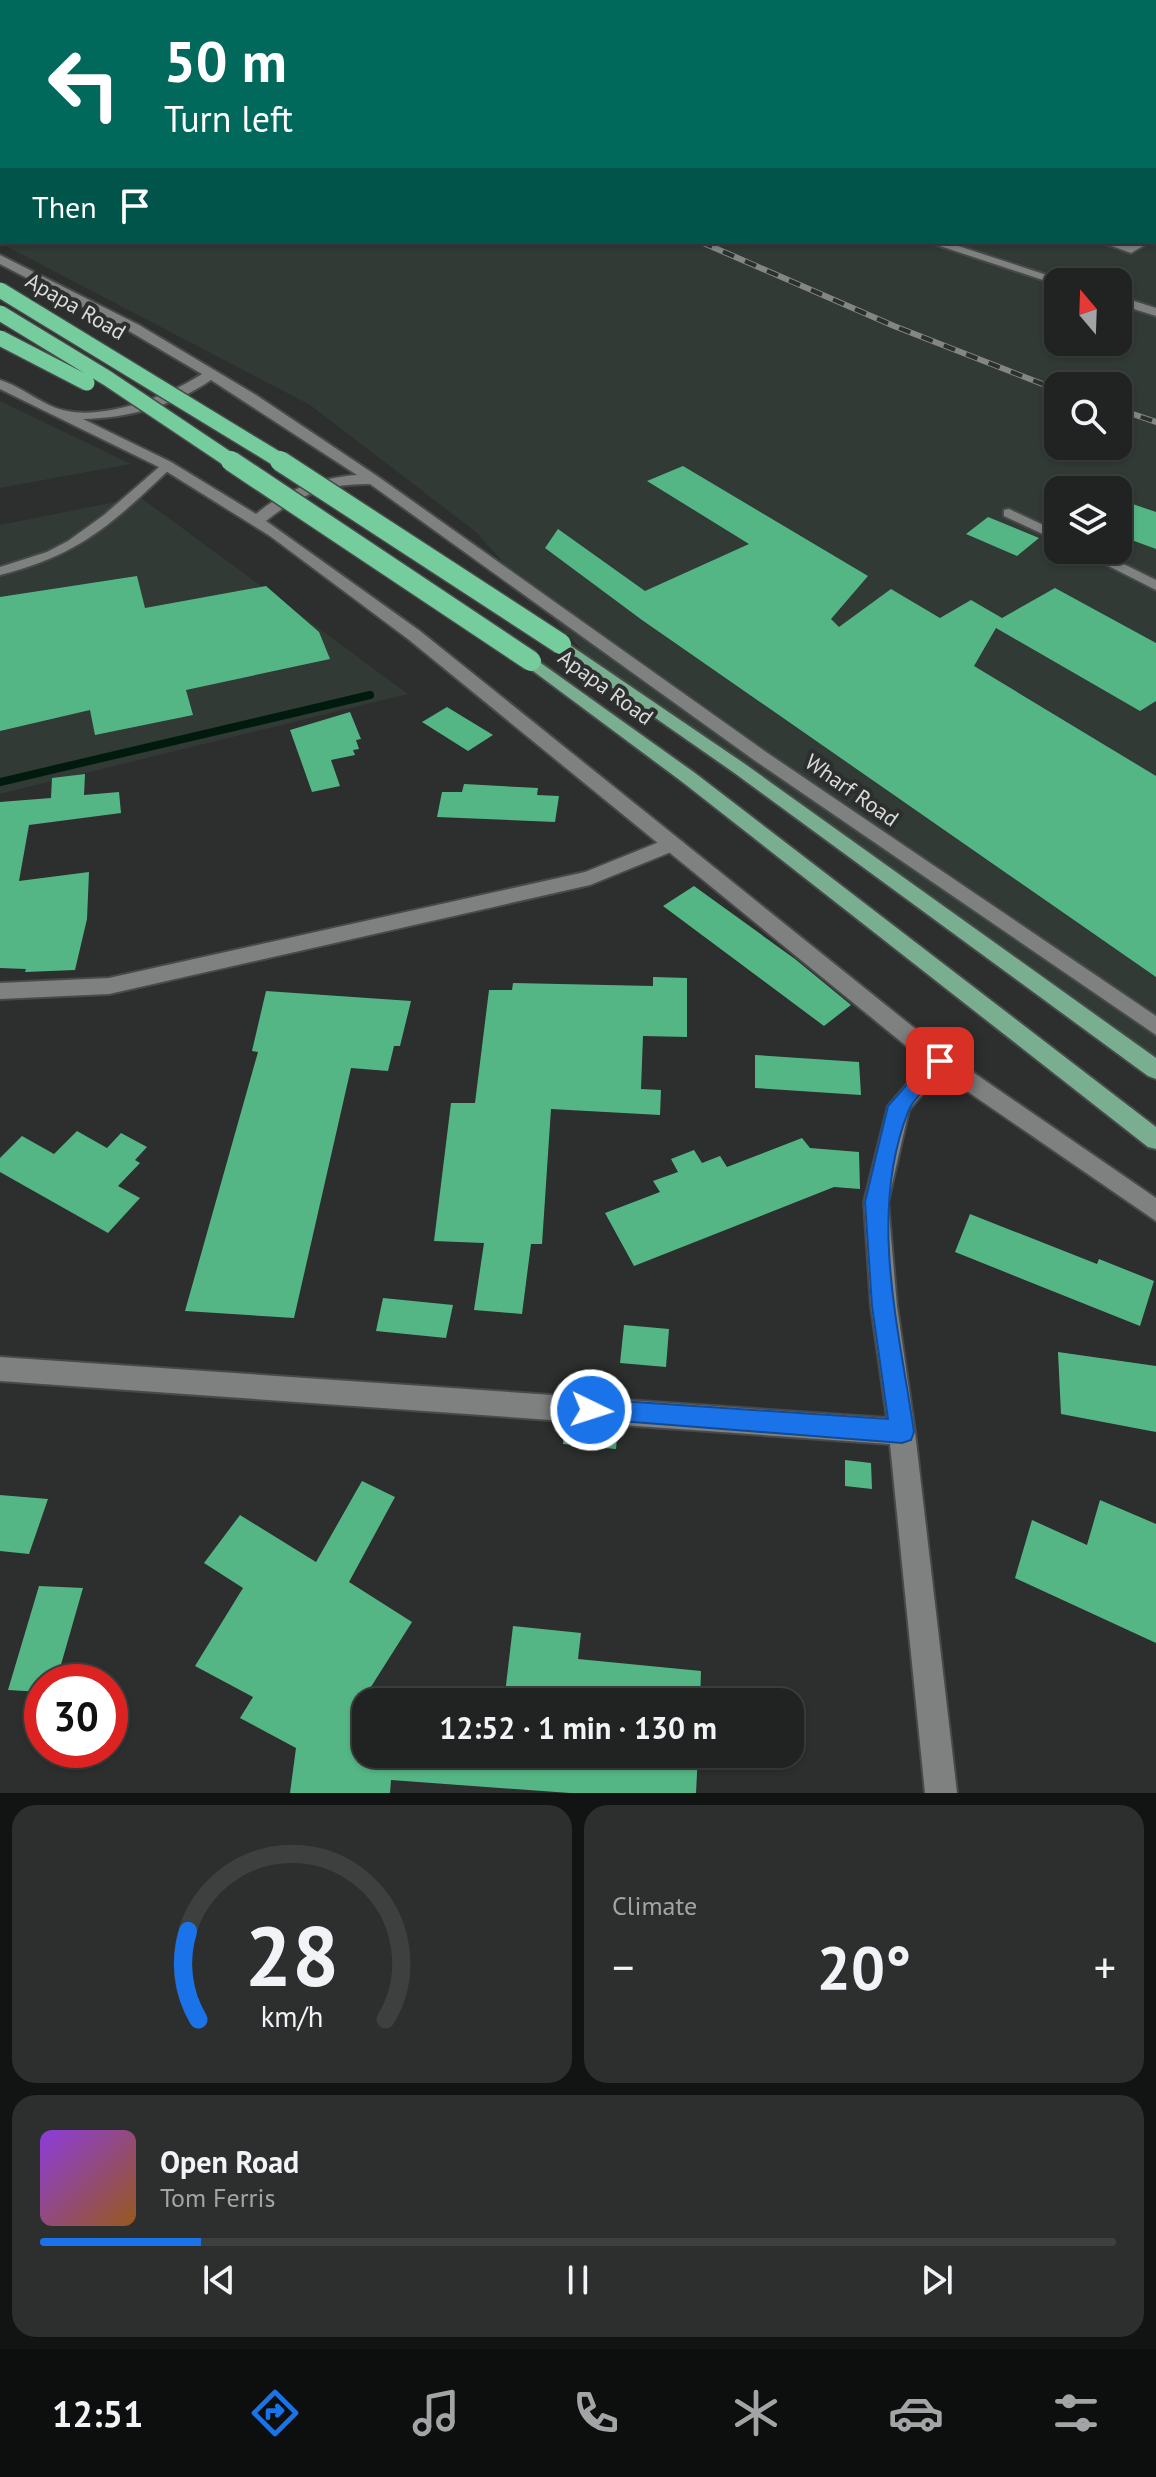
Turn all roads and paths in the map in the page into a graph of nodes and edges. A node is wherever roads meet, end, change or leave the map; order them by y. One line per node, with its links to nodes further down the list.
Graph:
1 (940, 244): 5 (street)
2 (1112, 244): 3 (lane)
3 (1142, 244)
4 (0, 259): 11 (street, Wharf Road)
5 (1044, 276)
6 (0, 290): 23 (highway, Apapa Road, bridge)
7 (1132, 304): 8 (street)
8 (1156, 312)
9 (0, 313): 14 (highway, Apapa Road, bridge)
10 (0, 338): 14 (highway, bridge)
11 (211, 374): 13 (street); 16 (street, Wharf Road)
12 (0, 384): 13 (street)
13 (68, 415): 15 (street)
14 (204, 442): 24 (highway, Apapa Road, bridge)
15 (166, 465): 18 (street); 21 (lane)
16 (375, 481): 18 (street); 27 (street, Wharf Road)
17 (1009, 513): 19 (lane)
18 (257, 521): 25 (street)
19 (1044, 530)
20 (1112, 564): 22 (lane)
21 (0, 571)
22 (1156, 586)
23 (561, 644): 29 (main road, Apapa Road)
24 (531, 661): 30 (main road, Apapa Road)
25 (674, 843): 26 (street); 28 (street)
26 (0, 991)
27 (1156, 1027)
28 (940, 1061): 31 (street); 33 (street)
29 (1156, 1070)
30 (1156, 1140)
31 (1156, 1211)
32 (0, 1369): 33 (street)
33 (902, 1432): 34 (street)
34 (941, 1793)

